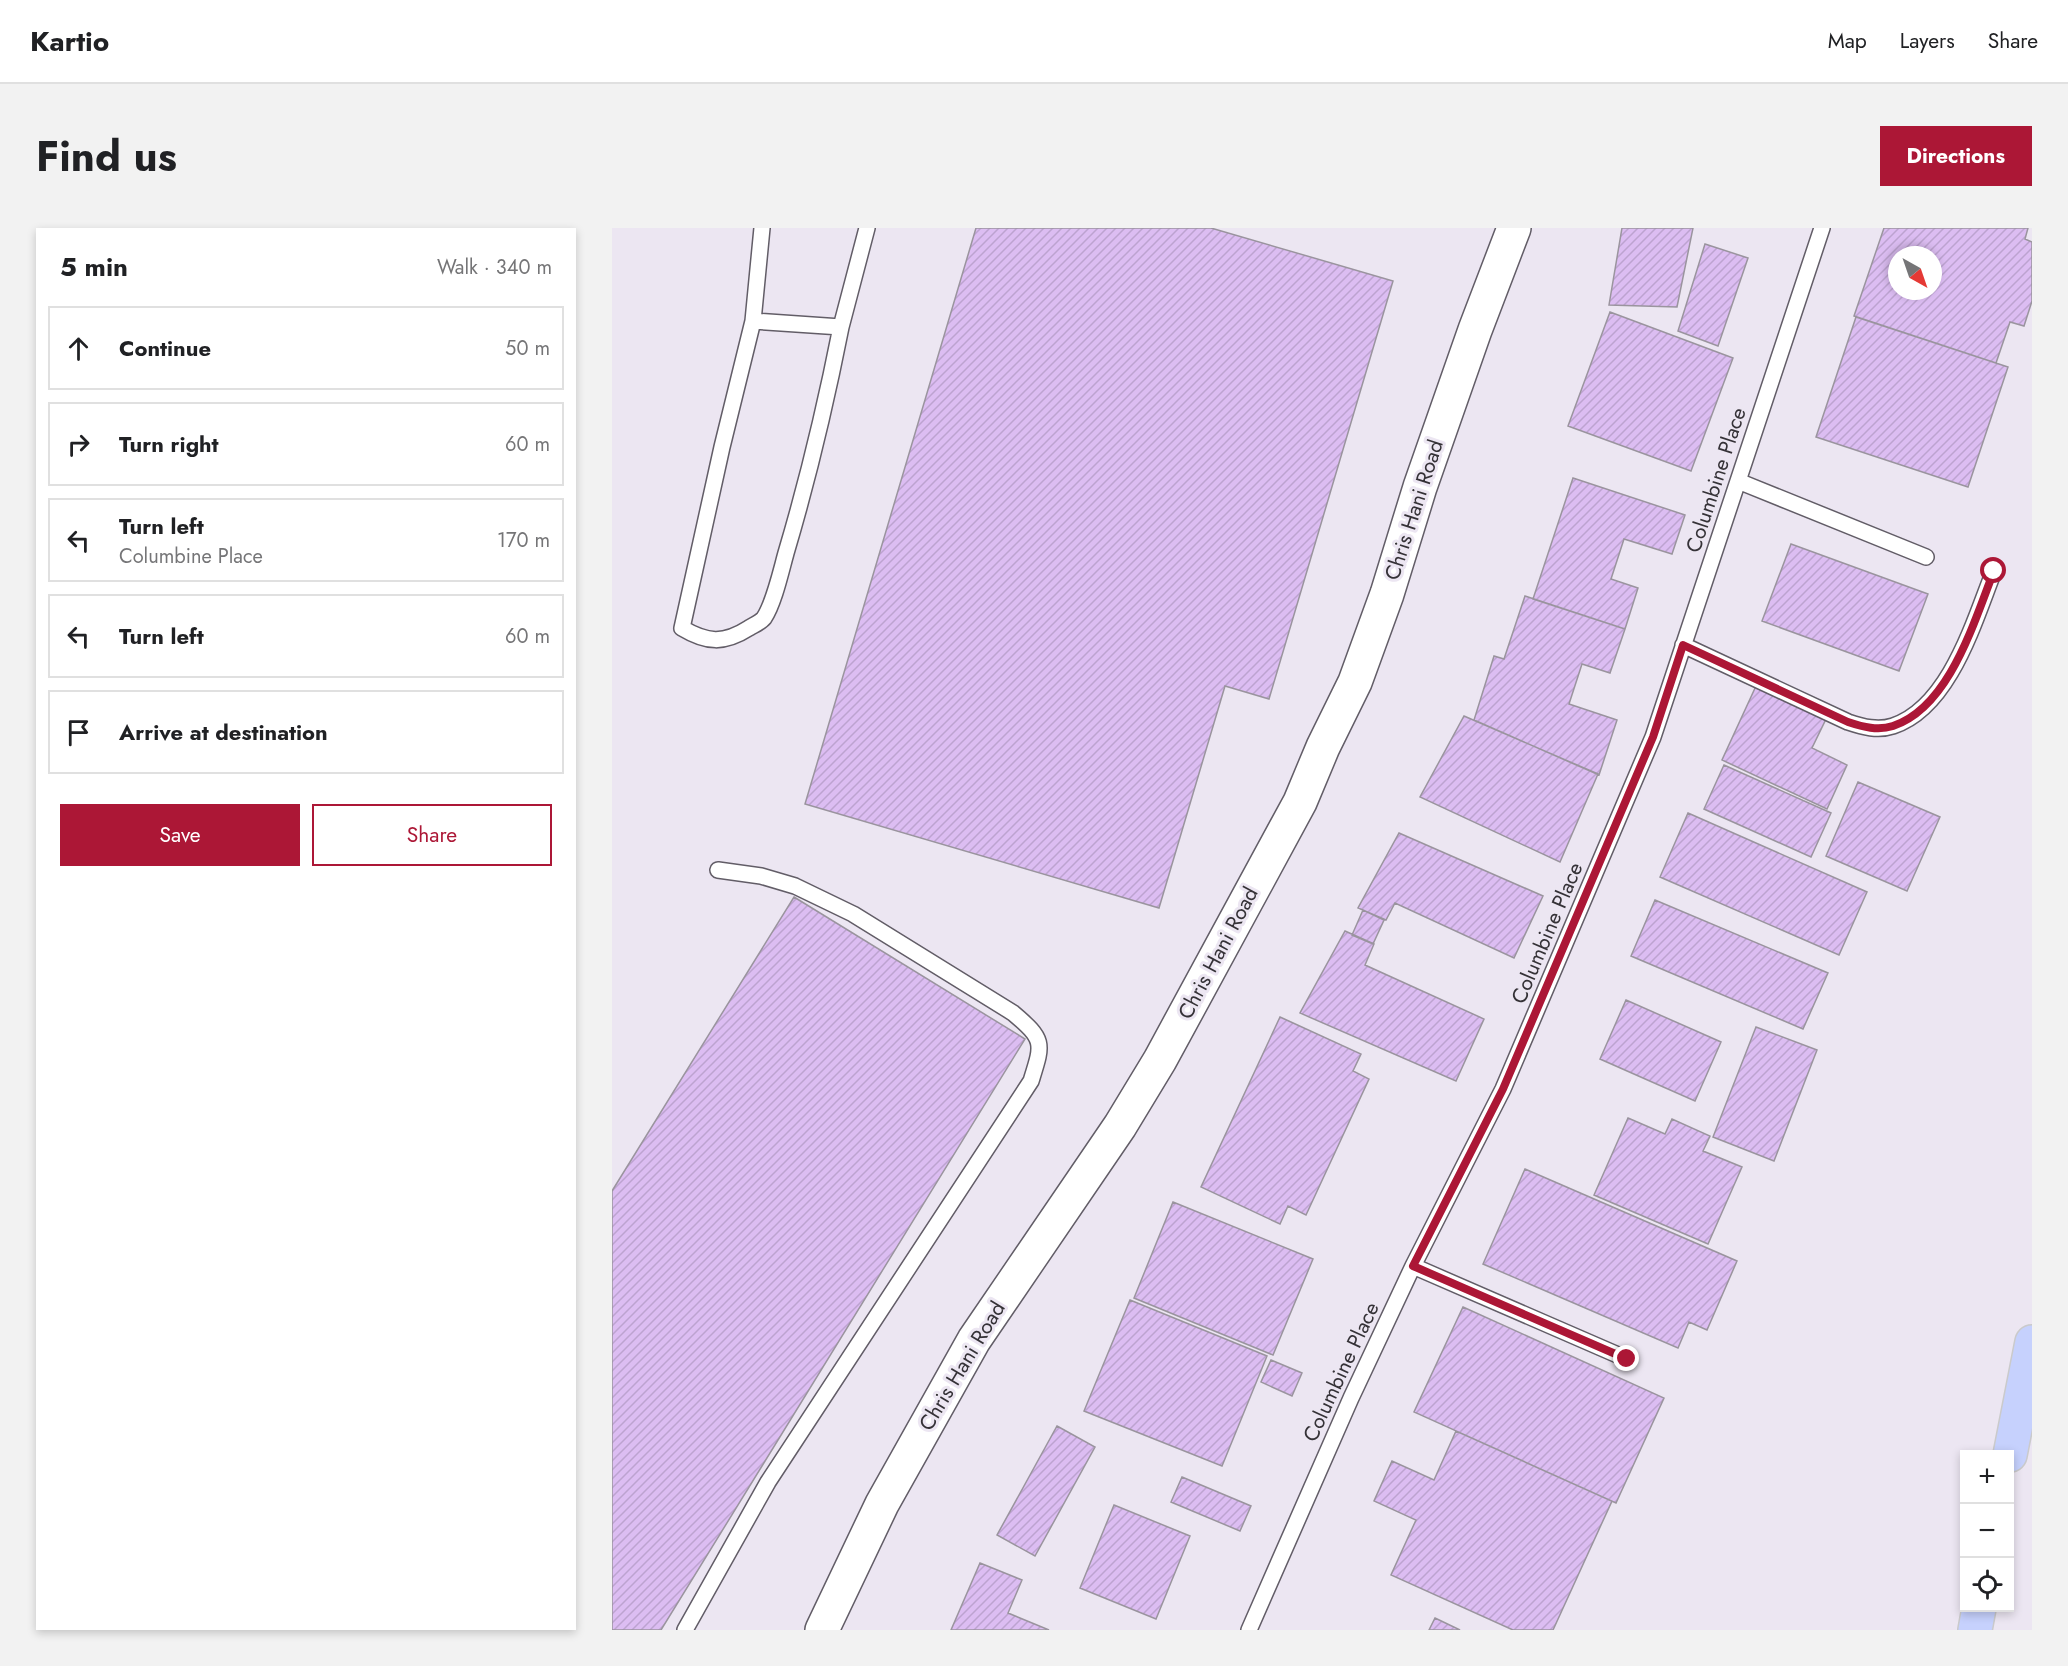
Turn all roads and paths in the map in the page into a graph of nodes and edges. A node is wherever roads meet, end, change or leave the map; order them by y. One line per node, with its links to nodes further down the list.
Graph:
1 (762, 228): 5 (lane)
2 (867, 228): 6 (lane)
3 (1514, 228): 18 (street, Chris Hani Road)
4 (1822, 228): 7 (lane, Columbine Place)
5 (753, 321): 6 (lane); 6 (lane)
6 (841, 327)
7 (1738, 481): 8 (lane); 10 (lane, Columbine Place)
8 (1926, 557)
9 (1994, 571): 10 (lane)
10 (1683, 645): 12 (lane, Columbine Place)
11 (718, 870): 17 (lane)
12 (1413, 1266): 14 (lane); 19 (lane, Columbine Place)
13 (2032, 1342): 15 (highway)
14 (1627, 1359)
15 (2011, 1450)
16 (1978, 1612): 20 (highway)
17 (685, 1630)
18 (822, 1630)
19 (1249, 1630)
20 (1975, 1630)

